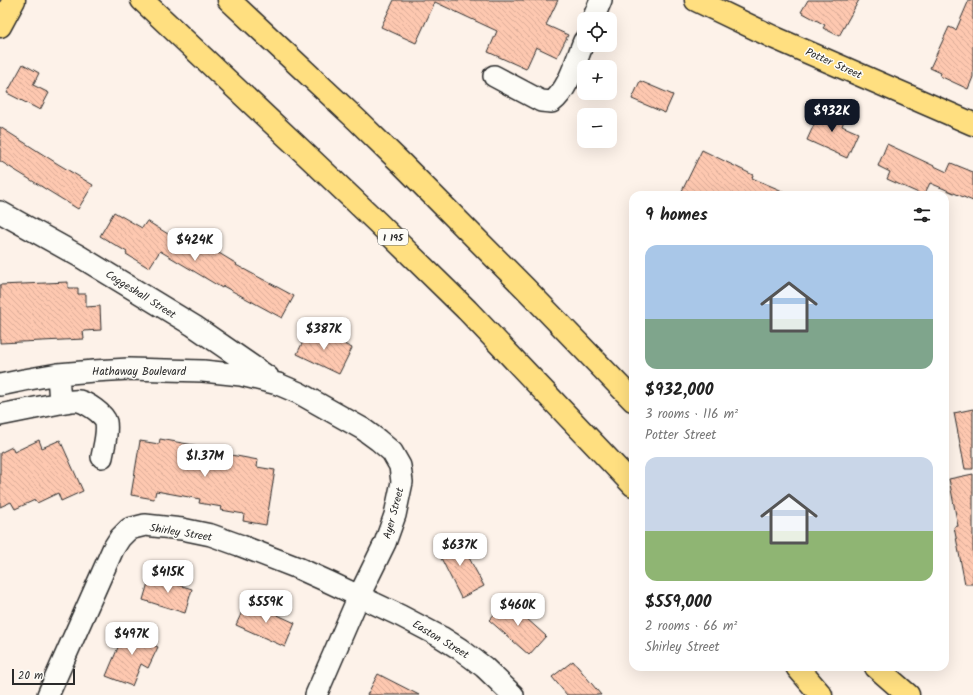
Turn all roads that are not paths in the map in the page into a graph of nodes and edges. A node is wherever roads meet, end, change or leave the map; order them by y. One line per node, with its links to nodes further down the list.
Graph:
1 (14, 0): 7 (main road)
2 (142, 0): 19 (main road, I 195)
3 (229, 0): 15 (main road)
4 (601, 0): 6 (street)
5 (696, 0): 10 (main road, Potter Street)
6 (595, 12)
7 (0, 26)
8 (580, 52): 9 (street)
9 (494, 76)
10 (973, 124)
11 (0, 212): 13 (street, Coggeshall Street)
12 (58, 374): 13 (street, Hathaway Boulevard); 14 (street, Hathaway Boulevard); 16 (street)
13 (278, 384): 20 (street, Ayer Street)
14 (0, 385)
15 (629, 396)
16 (60, 403): 17 (street); 18 (street)
17 (0, 415)
18 (102, 457)
19 (629, 481)
20 (359, 596): 24 (street, Shirley Street); 25 (street, Ayer Street); 26 (street, Easton Street)
21 (800, 671): 27 (main road)
22 (873, 671): 28 (main road)
23 (881, 671): 29 (main road)
24 (48, 695)
25 (316, 695)
26 (513, 695)
27 (821, 695)
28 (894, 695)
29 (908, 695)

